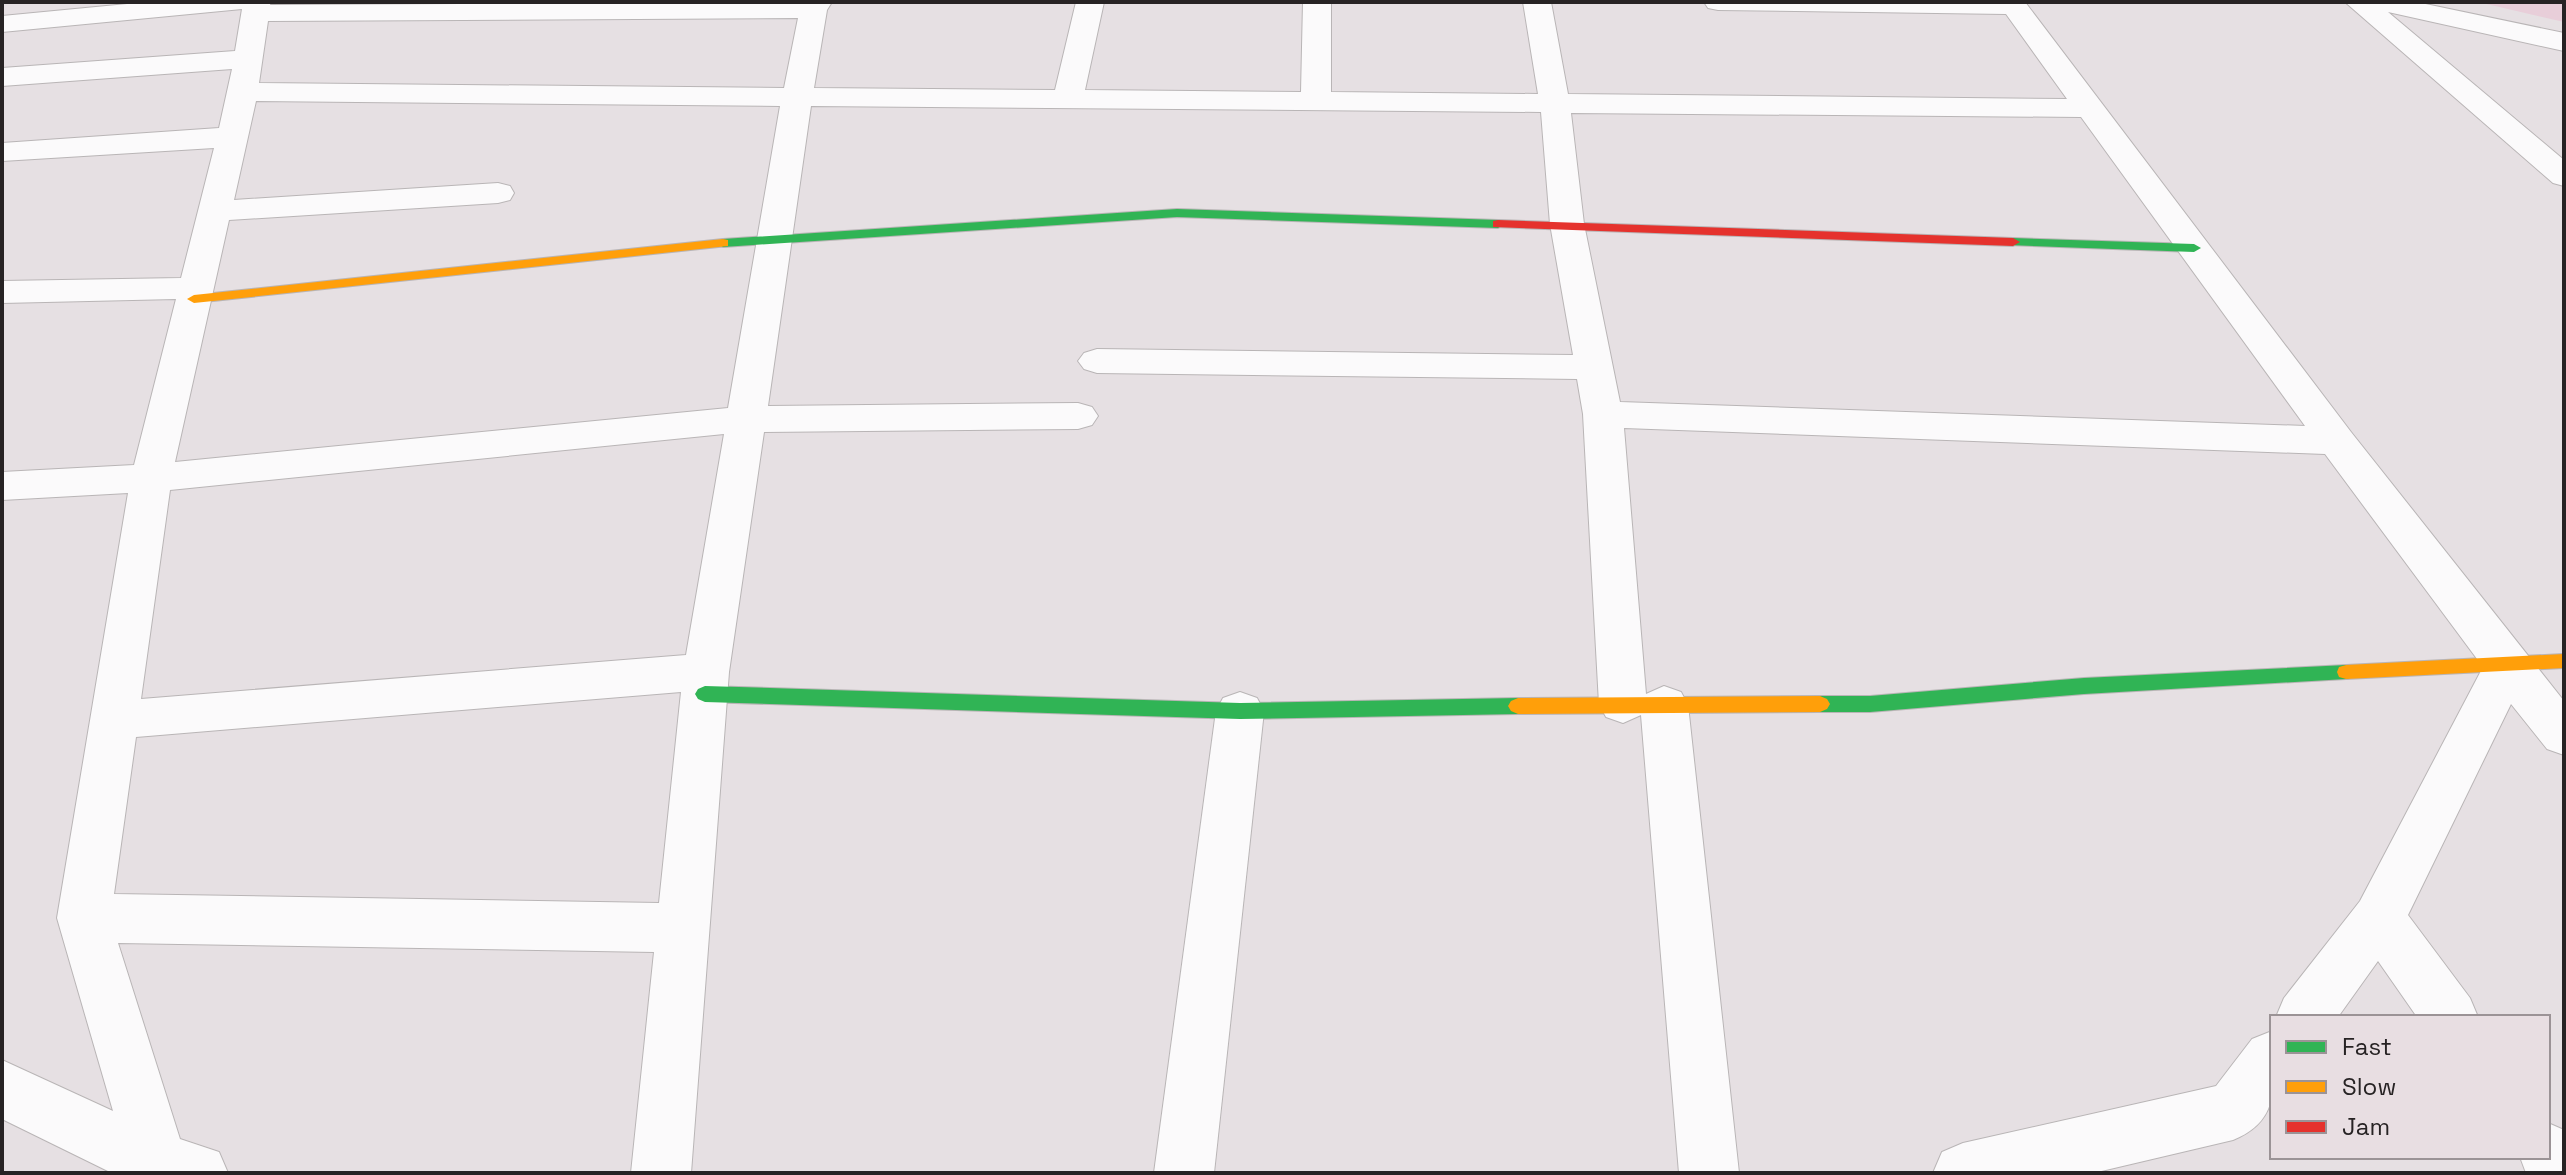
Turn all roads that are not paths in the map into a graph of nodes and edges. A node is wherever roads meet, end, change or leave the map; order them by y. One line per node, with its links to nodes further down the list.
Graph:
1 (1090, 2): 16 (street)
2 (1317, 2): 17 (street)
3 (1537, 2): 18 (street)
4 (1718, 2): 7 (street)
5 (2359, 2): 22 (street)
6 (2378, 2): 10 (street)
7 (2012, 4): 19 (street)
8 (813, 5): 9 (street); 15 (street)
9 (250, 6): 11 (street); 13 (street)
10 (2414, 6): 12 (street)
11 (2, 24)
12 (2564, 42)
13 (246, 76): 14 (street); 15 (street); 20 (street)
14 (2, 77)
15 (797, 97): 16 (street); 26 (street)
16 (1068, 98): 17 (street)
17 (1316, 101): 18 (street)
18 (1555, 103): 19 (street); 25 (street)
19 (2091, 108): 27 (street)
20 (232, 137): 21 (street); 24 (street)
21 (2, 152)
22 (2564, 176)
23 (498, 193): 24 (street)
24 (214, 211): 29 (street)
25 (1567, 224): 26 (street); 27 (street); 31 (street)
26 (777, 237): 29 (street); 34 (street)
27 (2194, 248): 35 (street)
28 (2, 292): 29 (street)
29 (195, 293): 36 (street)
30 (1097, 361): 31 (street)
31 (1594, 367): 32 (street)
32 (1603, 414): 35 (street); 41 (street)
33 (1078, 416): 34 (street)
34 (747, 419): 36 (street); 40 (street)
35 (2337, 441): 39 (street)
36 (151, 478): 37 (street); 43 (street)
37 (2, 486)
38 (2564, 661): 39 (street)
39 (2507, 665): 41 (street); 44 (street); 46 (street)
40 (705, 683): 42 (street); 43 (street); 47 (street)
41 (1643, 705): 42 (street); 56 (street)
42 (1240, 711): 55 (street)
43 (114, 720): 45 (street)
44 (2564, 735)
45 (84, 918): 47 (street); 53 (street)
46 (2379, 918): 48 (street); 49 (street)
47 (683, 928): 54 (street)
48 (2306, 1015)
49 (2449, 1015)
50 (2270, 1062): 57 (street)
51 (2, 1089): 53 (street)
52 (2550, 1156): 58 (street)
53 (172, 1170)
54 (661, 1173)
55 (1184, 1173)
56 (1709, 1173)
57 (1963, 1173)
58 (2563, 1173)

